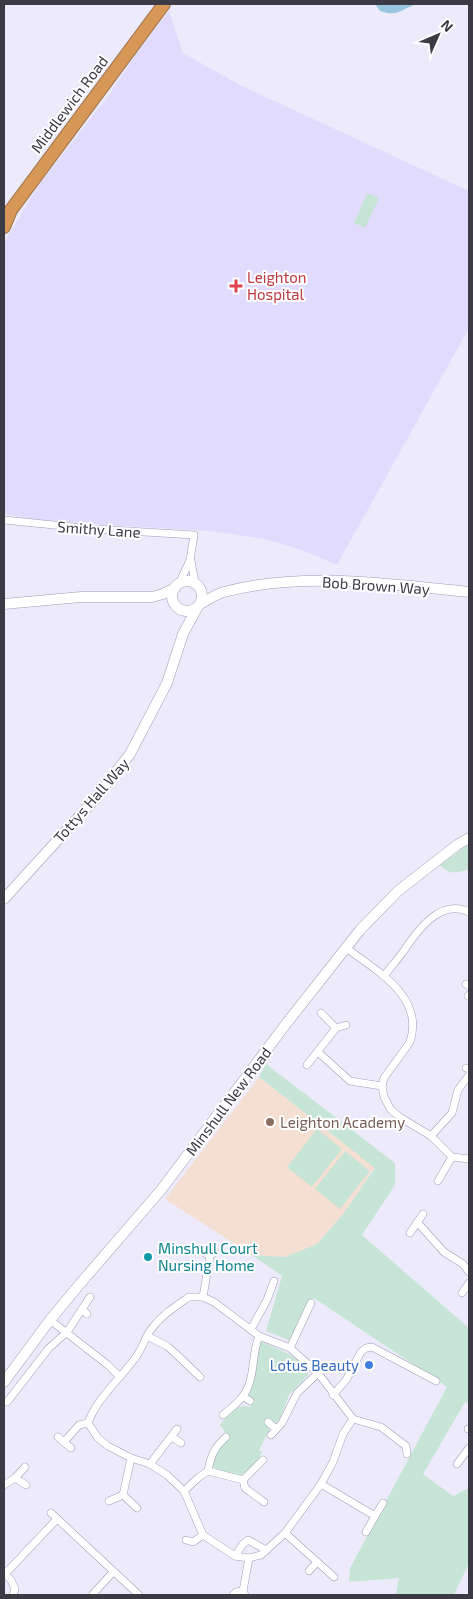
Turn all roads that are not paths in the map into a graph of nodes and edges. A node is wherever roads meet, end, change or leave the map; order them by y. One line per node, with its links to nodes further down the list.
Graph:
1 (164, 4): 2 (highway, Middlewich Road)
2 (4, 227)
3 (4, 520): 4 (street, Smithy Lane)
4 (190, 560): 5 (street); 6 (street)
5 (197, 585): 6 (street); 7 (street, Bob Brown Way); 11 (street)
6 (177, 586): 9 (street); 12 (street)
7 (223, 592): 8 (street, Bob Brown Way); 11 (street, Bob Brown Way)
8 (469, 592)
9 (152, 597): 10 (street); 12 (street)
10 (4, 604)
11 (198, 606): 12 (street); 13 (street, Tottys Hall Way)
12 (177, 607): 13 (street, Tottys Hall Way)
13 (183, 634): 15 (street, Tottys Hall Way)
14 (469, 838): 17 (street, Minshull New Road)
15 (4, 899)
16 (469, 912): 18 (street)
17 (345, 947): 18 (street); 41 (street, Minshull New Road)
18 (384, 976): 25 (street)
19 (321, 1013): 21 (street)
20 (346, 1025): 21 (street)
21 (336, 1028): 22 (street)
22 (318, 1052): 23 (street); 25 (street)
23 (308, 1065)
24 (469, 1075): 26 (street)
25 (382, 1086): 26 (street)
26 (431, 1136): 27 (street)
27 (452, 1157): 28 (street); 29 (street)
28 (469, 1159)
29 (438, 1181)
30 (423, 1214): 31 (street)
31 (417, 1222): 32 (street); 34 (street)
32 (410, 1233)
33 (210, 1253): 39 (street)
34 (469, 1272)
35 (274, 1281): 42 (street)
36 (469, 1283): 37 (street)
37 (462, 1293)
38 (90, 1297): 43 (street)
39 (203, 1297): 42 (street); 44 (street)
40 (311, 1304): 46 (street)
41 (50, 1320): 43 (street); 51 (street, Minshull New Road)
42 (251, 1329): 45 (street)
43 (67, 1332): 48 (street); 54 (street)
44 (147, 1336): 48 (street); 49 (street)
45 (259, 1336): 46 (street); 53 (street)
46 (290, 1348): 47 (street)
47 (318, 1373): 52 (street); 58 (street)
48 (120, 1377): 59 (street)
49 (200, 1377)
50 (436, 1381): 52 (street)
51 (4, 1382)
52 (333, 1395): 57 (street)
53 (243, 1396): 55 (street); 56 (street)
54 (11, 1400)
55 (250, 1401)
56 (223, 1414)
57 (353, 1420): 66 (street); 75 (street)
58 (268, 1422)
59 (88, 1423): 64 (street); 67 (street)
60 (177, 1429): 61 (street)
61 (172, 1437): 63 (street); 69 (street)
62 (226, 1437): 72 (street)
63 (181, 1443)
64 (71, 1448)
65 (469, 1448): 70 (street)
66 (407, 1454)
67 (131, 1458): 69 (street); 79 (street)
68 (264, 1460): 74 (street)
69 (150, 1464): 78 (street)
70 (457, 1464)
71 (25, 1467): 73 (street)
72 (208, 1471): 74 (street); 78 (street)
73 (15, 1478): 76 (street); 77 (street)
74 (243, 1480): 81 (street)
75 (321, 1484): 85 (street); 88 (street)
76 (4, 1485)
77 (26, 1486)
78 (184, 1491): 89 (street)
79 (123, 1495): 80 (street); 83 (street)
80 (109, 1501)
81 (264, 1502)
82 (383, 1503): 85 (street)
83 (137, 1508)
84 (51, 1513): 86 (street)
85 (375, 1516): 87 (street)
86 (57, 1519): 96 (street); 97 (street)
87 (366, 1532)
88 (285, 1533): 91 (street); 94 (street)
89 (203, 1535): 90 (street); 92 (street)
90 (190, 1543)
91 (266, 1550): 92 (street); 93 (street)
92 (234, 1556): 93 (street)
93 (249, 1558): 100 (street)
94 (317, 1562): 95 (street); 98 (street)
95 (309, 1571)
96 (113, 1572): 99 (street); 102 (street)
97 (4, 1574): 101 (street)
98 (334, 1577)
99 (92, 1592)
100 (244, 1593): 103 (street)
101 (13, 1595)
102 (139, 1595)
103 (233, 1595)

